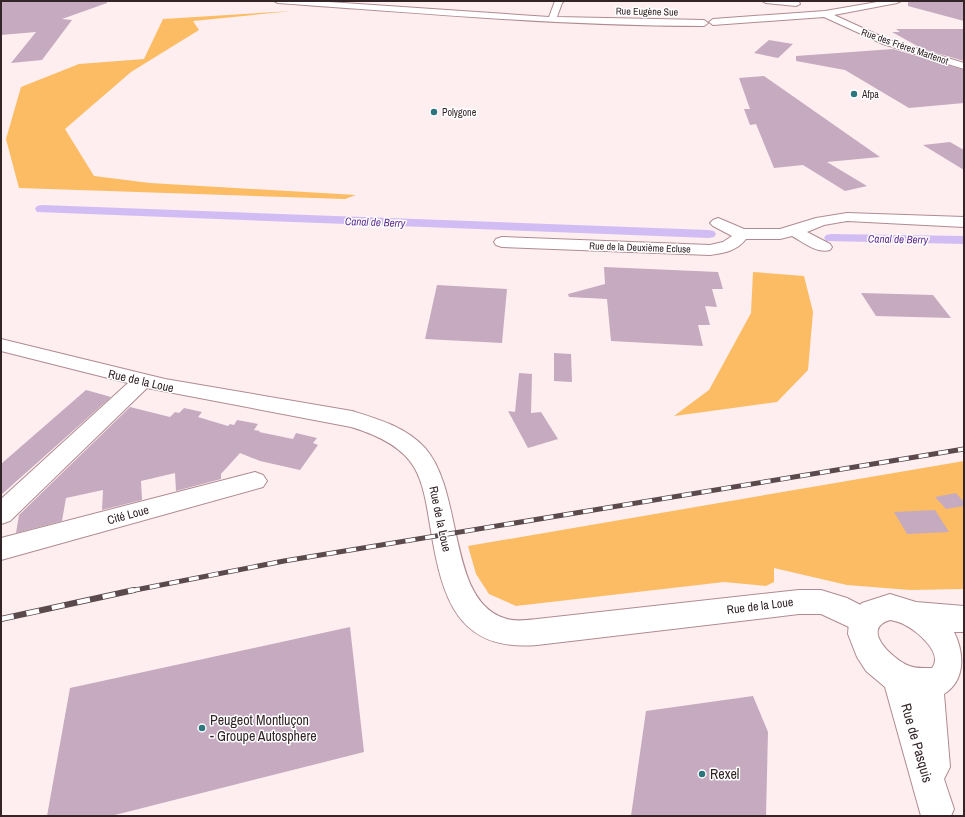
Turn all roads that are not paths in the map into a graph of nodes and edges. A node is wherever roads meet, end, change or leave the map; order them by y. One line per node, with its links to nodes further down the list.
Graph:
1 (278, 1): 8 (street, Rue Eugène Sue)
2 (560, 1): 8 (street)
3 (766, 1): 5 (street)
4 (897, 1): 6 (street, Rue Eugène Sue)
5 (796, 2): 7 (street)
6 (825, 14): 7 (street, Rue Eugène Sue); 9 (street, Rue des Frères Martenot)
7 (805, 16): 8 (street, Rue Eugène Sue)
8 (552, 20)
9 (964, 66)
10 (964, 222): 12 (street)
11 (718, 224): 13 (street)
12 (794, 231): 13 (street); 15 (street)
13 (742, 234): 14 (street, Rue de la Deuxième Ecluse)
14 (502, 242)
15 (824, 247)
16 (1, 345): 17 (street, Rue de la Loue)
17 (143, 382): 19 (street); 23 (street, Rue de la Loue)
18 (255, 481): 20 (street, Cité Loue)
19 (1, 514)
20 (1, 549)
21 (916, 615): 22 (main road); 23 (main road); 24 (main road)
22 (964, 618)
23 (864, 621): 25 (main road)
24 (957, 653): 25 (main road)
25 (913, 681): 26 (main road, Rue de Pasquis)
26 (937, 812)

